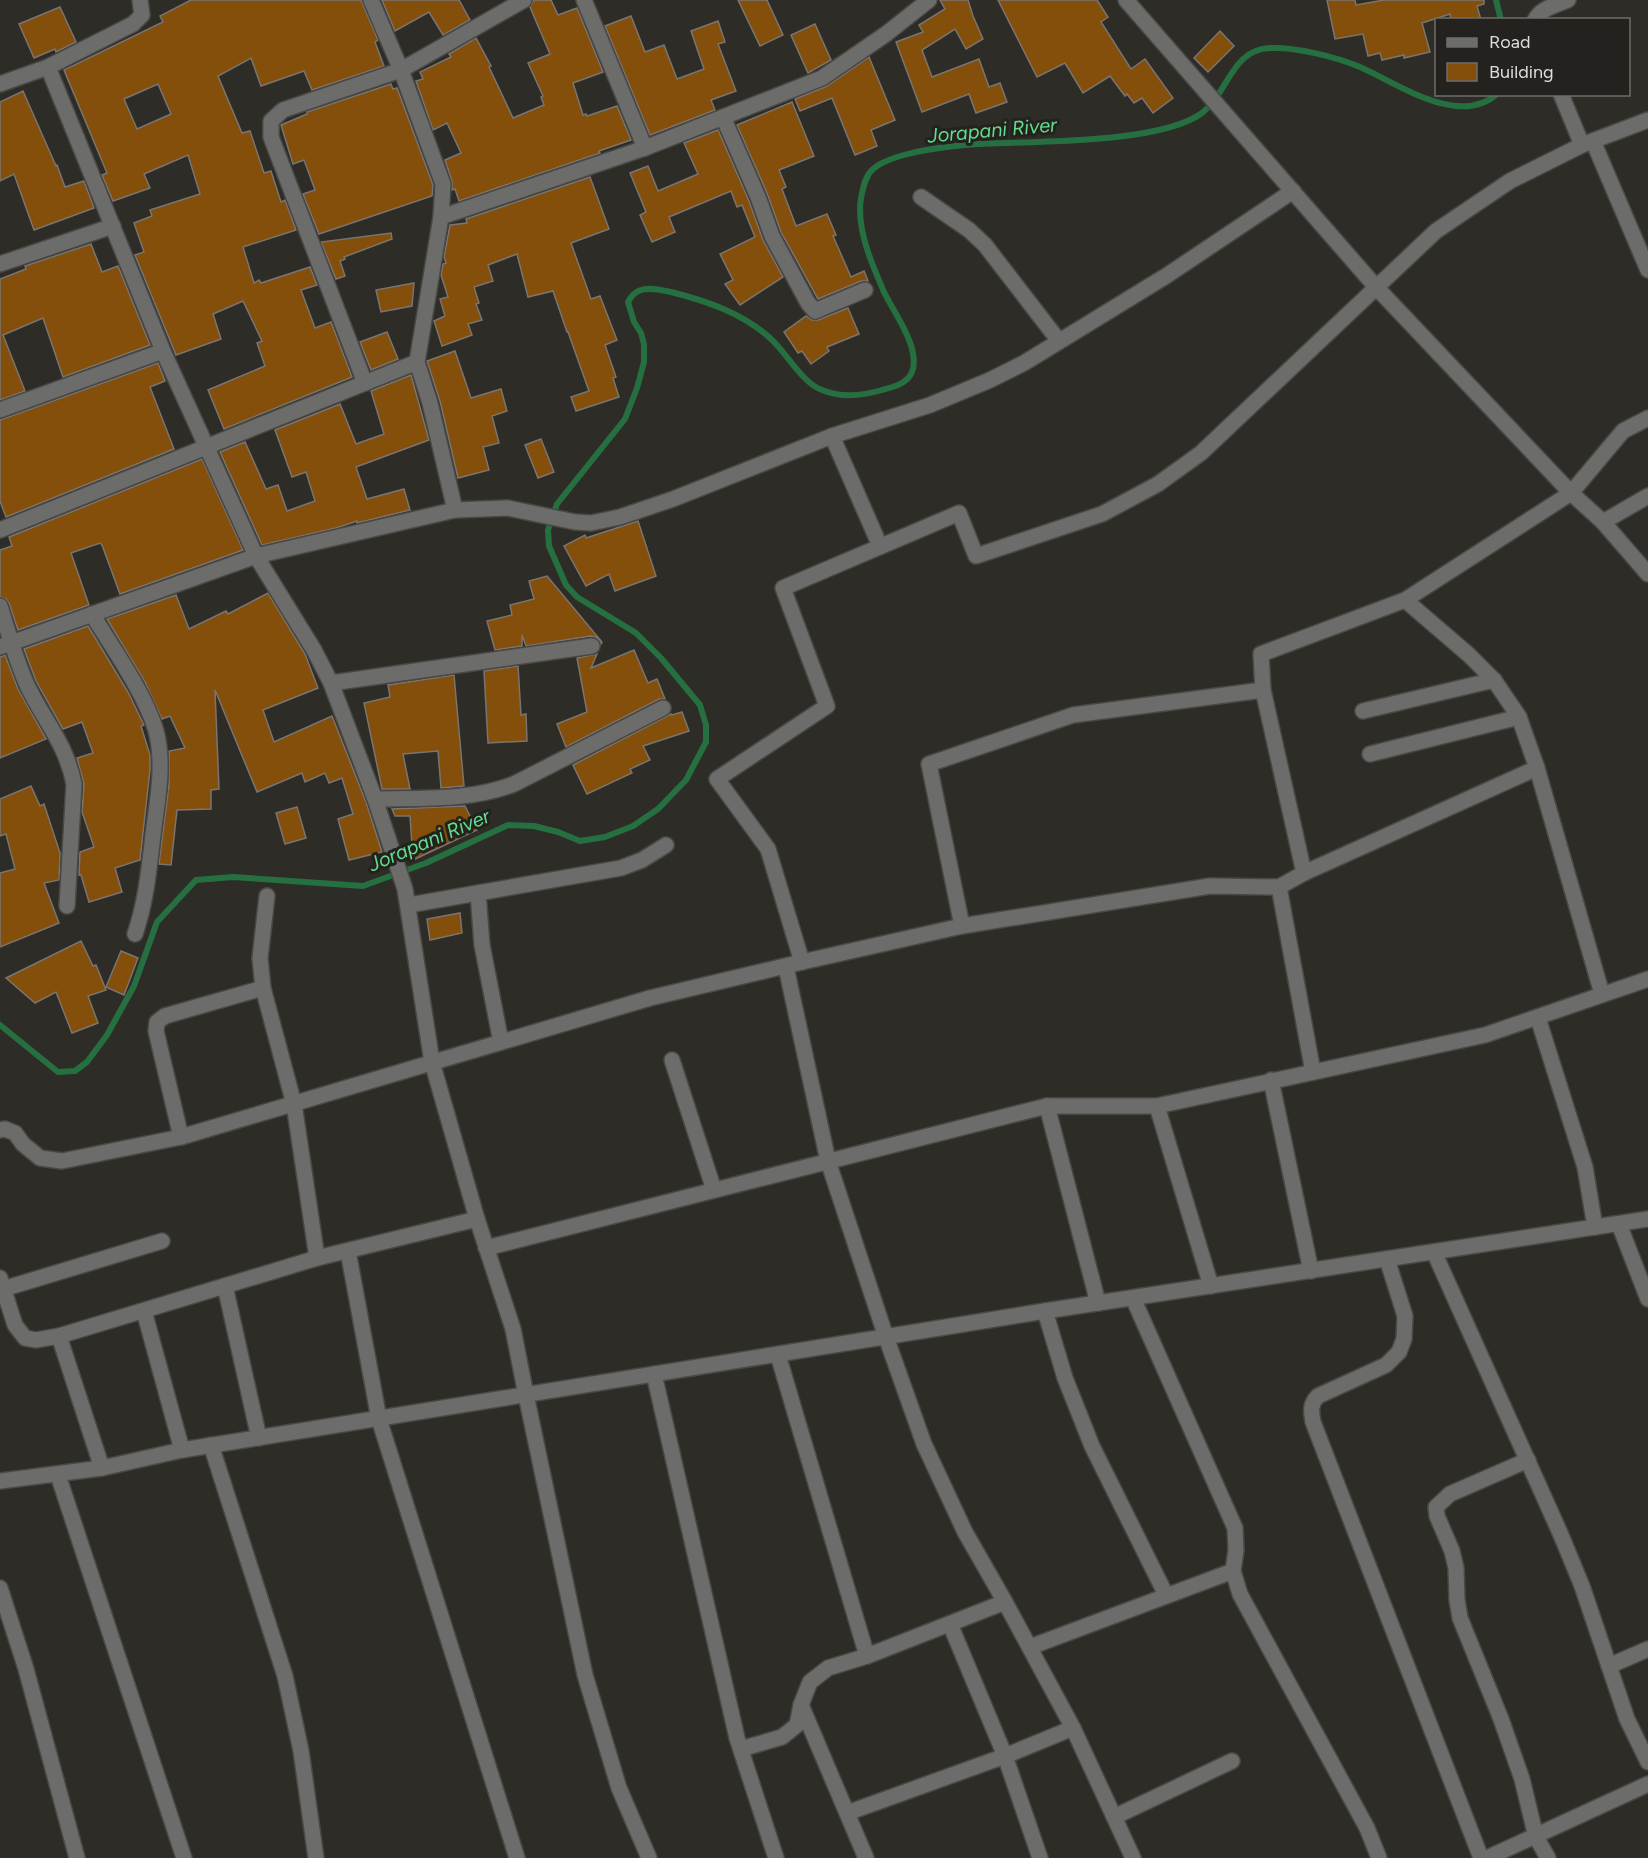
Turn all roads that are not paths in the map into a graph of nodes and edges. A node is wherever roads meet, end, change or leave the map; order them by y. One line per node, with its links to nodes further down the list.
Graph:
1 (141, 0): 9 (street)
2 (371, 0): 10 (street)
3 (524, 0): 10 (street)
4 (584, 0): 16 (street)
5 (929, 0): 13 (street)
6 (1126, 0): 17 (street)
7 (1568, 0): 8 (street)
8 (1536, 18)
9 (48, 67): 11 (street); 20 (street)
10 (401, 70): 19 (street); 28 (street)
11 (0, 84)
12 (1562, 96): 15 (street)
13 (723, 117): 16 (street); 24 (street)
14 (1648, 120): 15 (street)
15 (1587, 143): 22 (street); 23 (street)
16 (645, 148): 19 (street)
17 (1293, 191): 23 (street); 25 (street)
18 (921, 197): 25 (street)
19 (441, 217): 27 (street)
20 (113, 226): 21 (street); 26 (street)
21 (0, 264)
22 (1648, 270)
23 (1376, 287): 33 (street); 38 (street)
24 (865, 290)
25 (1059, 341): 31 (street)
26 (164, 351): 29 (street); 32 (street)
27 (417, 362): 28 (street); 35 (street)
28 (364, 383): 32 (street)
29 (0, 410)
30 (1648, 418): 33 (street)
31 (832, 436): 35 (street); 38 (street)
32 (206, 447): 37 (street); 39 (street)
33 (1571, 493): 36 (street); 41 (street)
34 (1648, 496): 36 (street)
35 (455, 510): 39 (street)
36 (1603, 522): 40 (street)
37 (0, 530)
38 (880, 546): 64 (street)
39 (256, 556): 43 (street); 47 (street)
40 (1648, 574)
41 (1405, 600): 46 (street); 48 (street)
42 (0, 606): 44 (street)
43 (92, 615): 44 (street); 63 (street)
44 (6, 645): 61 (street)
45 (592, 646): 47 (street)
46 (1494, 680): 50 (street); 51 (street)
47 (331, 683): 54 (street)
48 (1263, 690): 56 (street); 62 (street)
49 (663, 708): 54 (street)
50 (1364, 711)
51 (1519, 717): 52 (street); 53 (street)
52 (1370, 754)
53 (1537, 768): 56 (street); 68 (street)
54 (375, 799): 60 (street)
55 (666, 845): 58 (street)
56 (1304, 873): 57 (street)
57 (1279, 887): 62 (street); 73 (street)
58 (477, 894): 60 (street); 70 (street)
59 (267, 896): 67 (street)
60 (408, 905): 72 (street)
61 (67, 906)
62 (962, 926): 64 (street)
63 (135, 934)
64 (802, 962): 65 (street)
65 (786, 967): 70 (street); 80 (street)
66 (1648, 979): 68 (street)
67 (263, 988): 75 (street); 79 (street)
68 (1602, 994): 69 (street)
69 (1538, 1018): 73 (street); 85 (street)
70 (501, 1042): 72 (street)
71 (672, 1060): 81 (street)
72 (432, 1062): 75 (street); 82 (street)
73 (1313, 1072): 74 (street)
74 (1271, 1080): 77 (street); 92 (street)
75 (294, 1104): 79 (street); 90 (street)
76 (1047, 1106): 77 (street); 80 (street); 98 (street)
77 (1157, 1106): 95 (street)
78 (0, 1130): 79 (street)
79 (181, 1137)
80 (828, 1161): 81 (street); 102 (street)
81 (714, 1190): 87 (street)
82 (477, 1219): 87 (street); 88 (street)
83 (1648, 1219): 84 (street)
84 (1619, 1224): 85 (street); 97 (street)
85 (1595, 1227): 89 (street)
86 (162, 1241): 93 (street)
87 (486, 1248): 105 (street)
88 (348, 1251): 90 (street); 106 (street)
89 (1434, 1252): 91 (street); 110 (street)
90 (317, 1258): 94 (street)
91 (1388, 1259): 92 (street); 143 (street)
92 (1311, 1271): 95 (street)
93 (2, 1283): 101 (street)
94 (225, 1286): 99 (street); 107 (street)
95 (1211, 1286): 96 (street)
96 (1133, 1298): 98 (street); 114 (street)
97 (1648, 1299)
98 (1098, 1304): 100 (street)
99 (144, 1311): 101 (street); 109 (street)
100 (1045, 1311): 102 (street); 116 (street)
101 (59, 1336): 111 (street)
102 (886, 1337): 103 (street); 117 (street)
103 (778, 1354): 104 (street); 121 (street)
104 (654, 1374): 105 (street); 125 (street)
105 (526, 1395): 106 (street); 137 (street)
106 (379, 1419): 107 (street); 136 (street)
107 (259, 1438): 108 (street)
108 (211, 1445): 109 (street); 135 (street)
109 (183, 1450): 111 (street)
110 (1528, 1460): 122 (street); 132 (street)
111 (102, 1468): 112 (street)
112 (58, 1475): 113 (street); 134 (street)
113 (0, 1481)
114 (1233, 1571): 116 (street); 142 (street)
115 (0, 1588): 133 (street)
116 (1166, 1594): 119 (street)
117 (1005, 1602): 118 (street); 119 (street)
118 (950, 1624): 121 (street); 126 (street)
119 (1030, 1647): 124 (street)
120 (1648, 1649): 122 (street)
121 (867, 1656): 123 (street)
122 (1609, 1666): 128 (street)
123 (801, 1705): 125 (street); 130 (street)
124 (1073, 1728): 126 (street); 131 (street)
125 (741, 1749): 138 (street)
126 (1005, 1756): 130 (street); 140 (street)
127 (1232, 1761): 131 (street)
128 (1648, 1762)
129 (1648, 1784): 132 (street)
130 (847, 1813): 139 (street)
131 (1114, 1817): 141 (street)
132 (1536, 1837): 144 (street); 145 (street)
133 (77, 1858)
134 (184, 1858)
135 (316, 1858)
136 (517, 1858)
137 (649, 1858)
138 (776, 1858)
139 (866, 1858)
140 (1040, 1858)
141 (1133, 1858)
142 (1379, 1858)
143 (1481, 1858)
144 (1487, 1858)
145 (1548, 1858)

